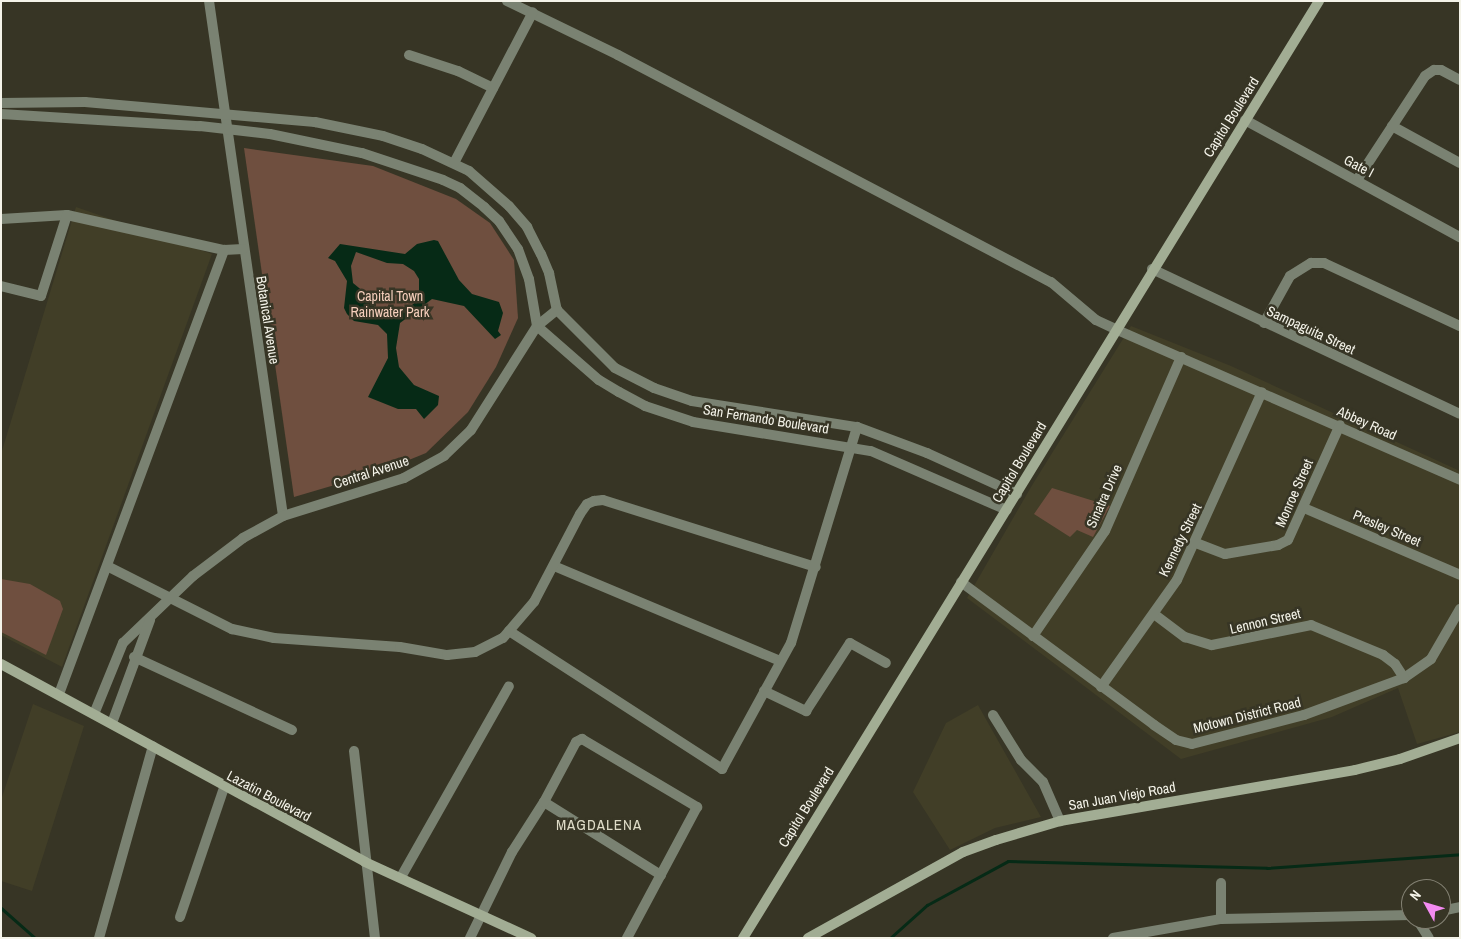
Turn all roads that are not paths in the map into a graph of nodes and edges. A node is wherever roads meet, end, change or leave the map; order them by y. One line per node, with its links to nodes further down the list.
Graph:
1 (209, 1): 10 (street, Botanical Avenue)
2 (507, 1): 4 (street, Abbey Road)
3 (1319, 1): 11 (main road, Capitol Boulevard)
4 (533, 12): 7 (street); 28 (street, Abbey Road)
5 (409, 55): 7 (street)
6 (1460, 80): 12 (street)
7 (493, 88): 14 (street)
8 (1, 103): 10 (street)
9 (1, 114): 13 (street)
10 (225, 114): 13 (street, Botanical Avenue); 14 (street)
11 (1245, 120): 16 (street, Gate I); 22 (main road, Capitol Boulevard)
12 (1392, 126): 15 (street); 16 (street)
13 (227, 129): 20 (street, Botanical Avenue); 26 (street)
14 (454, 163): 24 (street)
15 (1460, 163)
16 (1357, 180): 19 (street, Gate I)
17 (67, 215): 18 (street); 21 (street); 23 (street)
18 (1, 219)
19 (1460, 237)
20 (243, 249): 21 (street); 39 (street, Botanical Avenue)
21 (224, 250): 42 (street)
22 (1152, 269): 25 (street, Sampaguita Street); 28 (main road, Capitol Boulevard)
23 (1, 286)
24 (556, 310): 26 (street, Central Avenue); 33 (street, San Fernando Boulevard)
25 (1264, 324): 27 (street); 31 (street, Sampaguita Street)
26 (537, 326): 34 (street, San Fernando Boulevard); 39 (street, Central Avenue)
27 (1460, 326)
28 (1114, 329): 29 (street, Abbey Road); 36 (main road, Capitol Boulevard)
29 (1181, 357): 30 (street, Abbey Road); 51 (street, Sinatra Drive)
30 (1262, 392): 32 (street, Abbey Road); 40 (street, Kennedy Street)
31 (1460, 414)
32 (1340, 426): 35 (street, Abbey Road); 37 (street, Monroe Street)
33 (857, 427): 34 (street); 36 (street, San Fernando Boulevard)
34 (851, 446): 38 (street, San Fernando Boulevard); 43 (street)
35 (1460, 480)
36 (1017, 494): 38 (main road, Capitol Boulevard)
37 (1304, 508): 40 (street, Monroe Street); 44 (street, Presley Street)
38 (1007, 510): 45 (main road, Capitol Boulevard)
39 (284, 516): 46 (street, Central Avenue)
40 (1196, 543): 48 (street, Kennedy Street)
41 (554, 566): 43 (street); 50 (street); 53 (street)
42 (109, 567): 46 (street); 60 (street)
43 (816, 567): 53 (street)
44 (1460, 575)
45 (961, 582): 51 (street, Motown District Road); 84 (main road, Capitol Boulevard)
46 (169, 598): 47 (street, Central Avenue); 50 (street)
47 (152, 614): 52 (street, Central Avenue); 61 (street, Central Avenue)
48 (1154, 614): 56 (street, Lennon Street); 58 (street, Kennedy Street)
49 (1459, 615): 56 (street, Motown District Road)
50 (509, 631): 59 (street)
51 (1033, 636): 58 (street, Motown District Road)
52 (134, 657): 63 (street, Central Avenue); 64 (street)
53 (780, 661): 59 (street)
54 (886, 663): 59 (street)
55 (1, 664): 60 (main road, Lazatin Boulevard)
56 (1404, 678): 58 (street, Motown District Road)
57 (509, 686): 73 (street)
58 (1101, 687)
59 (764, 691)
60 (59, 694): 61 (main road, Lazatin Boulevard)
61 (94, 714): 63 (main road, Lazatin Boulevard)
62 (993, 715): 70 (street)
63 (112, 723): 66 (main road, Lazatin Boulevard)
64 (292, 730)
65 (1460, 738): 70 (main road, San Juan Viejo Road)
66 (153, 746): 68 (main road, Lazatin Boulevard); 79 (street)
67 (354, 751): 71 (street)
68 (224, 788): 71 (main road, Lazatin Boulevard); 77 (street)
69 (544, 802): 72 (street); 72 (street); 75 (street)
70 (1060, 821): 85 (main road, San Juan Viejo Road)
71 (365, 862): 73 (main road, Lazatin Boulevard); 80 (street)
72 (661, 875): 83 (street)
73 (401, 878): 75 (main road, Lazatin Boulevard)
74 (1221, 882): 78 (street)
75 (480, 915): 81 (street); 82 (main road, Lazatin Boulevard)
76 (1401, 915): 78 (street)
77 (180, 917)
78 (1221, 919): 86 (street)
79 (98, 938)
80 (375, 938)
81 (470, 938)
82 (531, 938)
83 (627, 938)
84 (743, 938)
85 (808, 938)
86 (1113, 938)

